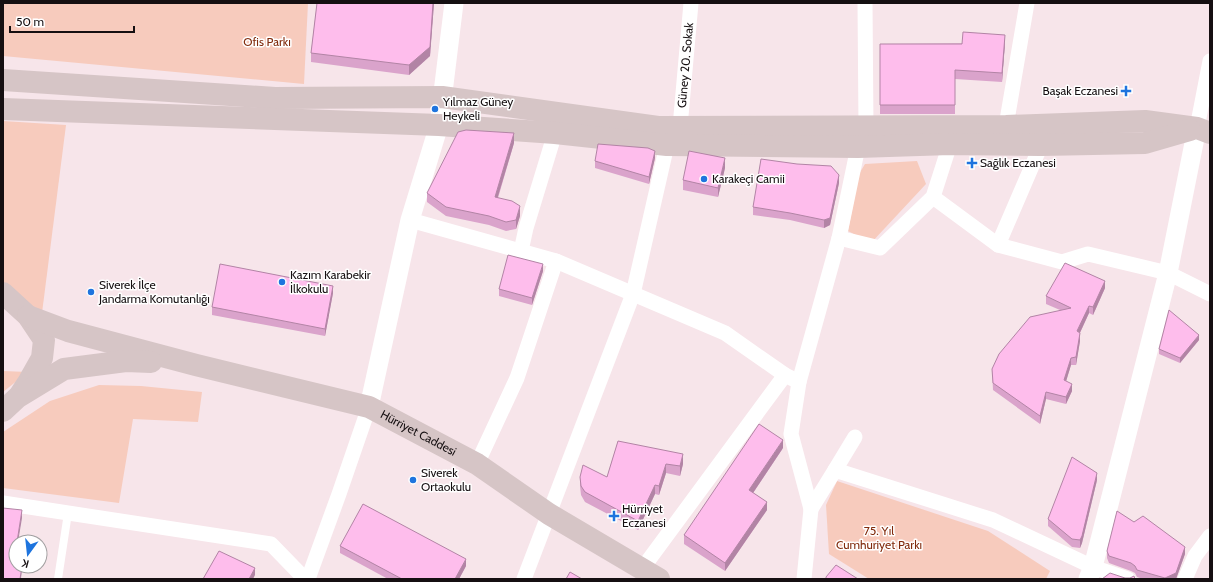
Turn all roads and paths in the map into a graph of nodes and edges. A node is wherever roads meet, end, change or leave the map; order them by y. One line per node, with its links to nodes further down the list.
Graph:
1 (454, 3): 7 (street)
2 (691, 3): 11 (street, Güney 20. Sokak)
3 (865, 3): 12 (street)
4 (1027, 3): 10 (street)
5 (1210, 61): 13 (street)
6 (3, 80): 7 (main road)
7 (442, 97): 9 (street); 11 (main road)
8 (3, 110): 9 (main road)
9 (438, 125): 14 (main road); 20 (street)
10 (1006, 126): 12 (main road); 13 (main road)
11 (680, 127): 12 (main road)
12 (866, 127): 18 (street)
13 (1204, 131): 17 (main road); 25 (street)
14 (555, 133): 16 (main road); 23 (street)
15 (950, 144): 17 (main road); 18 (main road); 19 (street)
16 (667, 145): 18 (main road); 27 (street)
17 (1041, 145): 22 (street)
18 (858, 147): 21 (street)
19 (932, 197): 21 (street); 22 (street)
20 (410, 220): 23 (street); 34 (street)
21 (839, 238): 32 (street)
22 (998, 245): 25 (street)
23 (521, 251): 24 (street)
24 (556, 261): 27 (street); 36 (street)
25 (1168, 273): 28 (street); 43 (street)
26 (3, 293): 29 (main road)
27 (633, 294): 31 (street); 41 (street)
28 (1210, 294)
29 (28, 316): 30 (main road); 33 (main road)
30 (196, 365): 33 (main road); 34 (main road, Hürriyet Caddesi)
31 (785, 375): 32 (street); 44 (street)
32 (799, 382): 39 (street)
33 (10, 404)
34 (369, 407): 36 (main road, Hürriyet Caddesi); 46 (street)
35 (855, 437): 37 (street)
36 (477, 464): 41 (main road, Hürriyet Caddesi)
37 (836, 470): 39 (street); 43 (street)
38 (3, 503): 40 (street)
39 (811, 509): 48 (street)
40 (68, 513): 45 (lane); 46 (street)
41 (549, 514): 44 (main road, Hürriyet Caddesi); 47 (street)
42 (1210, 536): 50 (street)
43 (1090, 573): 49 (street)
44 (650, 574)
45 (58, 579)
46 (306, 579)
47 (524, 579)
48 (804, 579)
49 (1128, 579)
50 (1185, 579)

